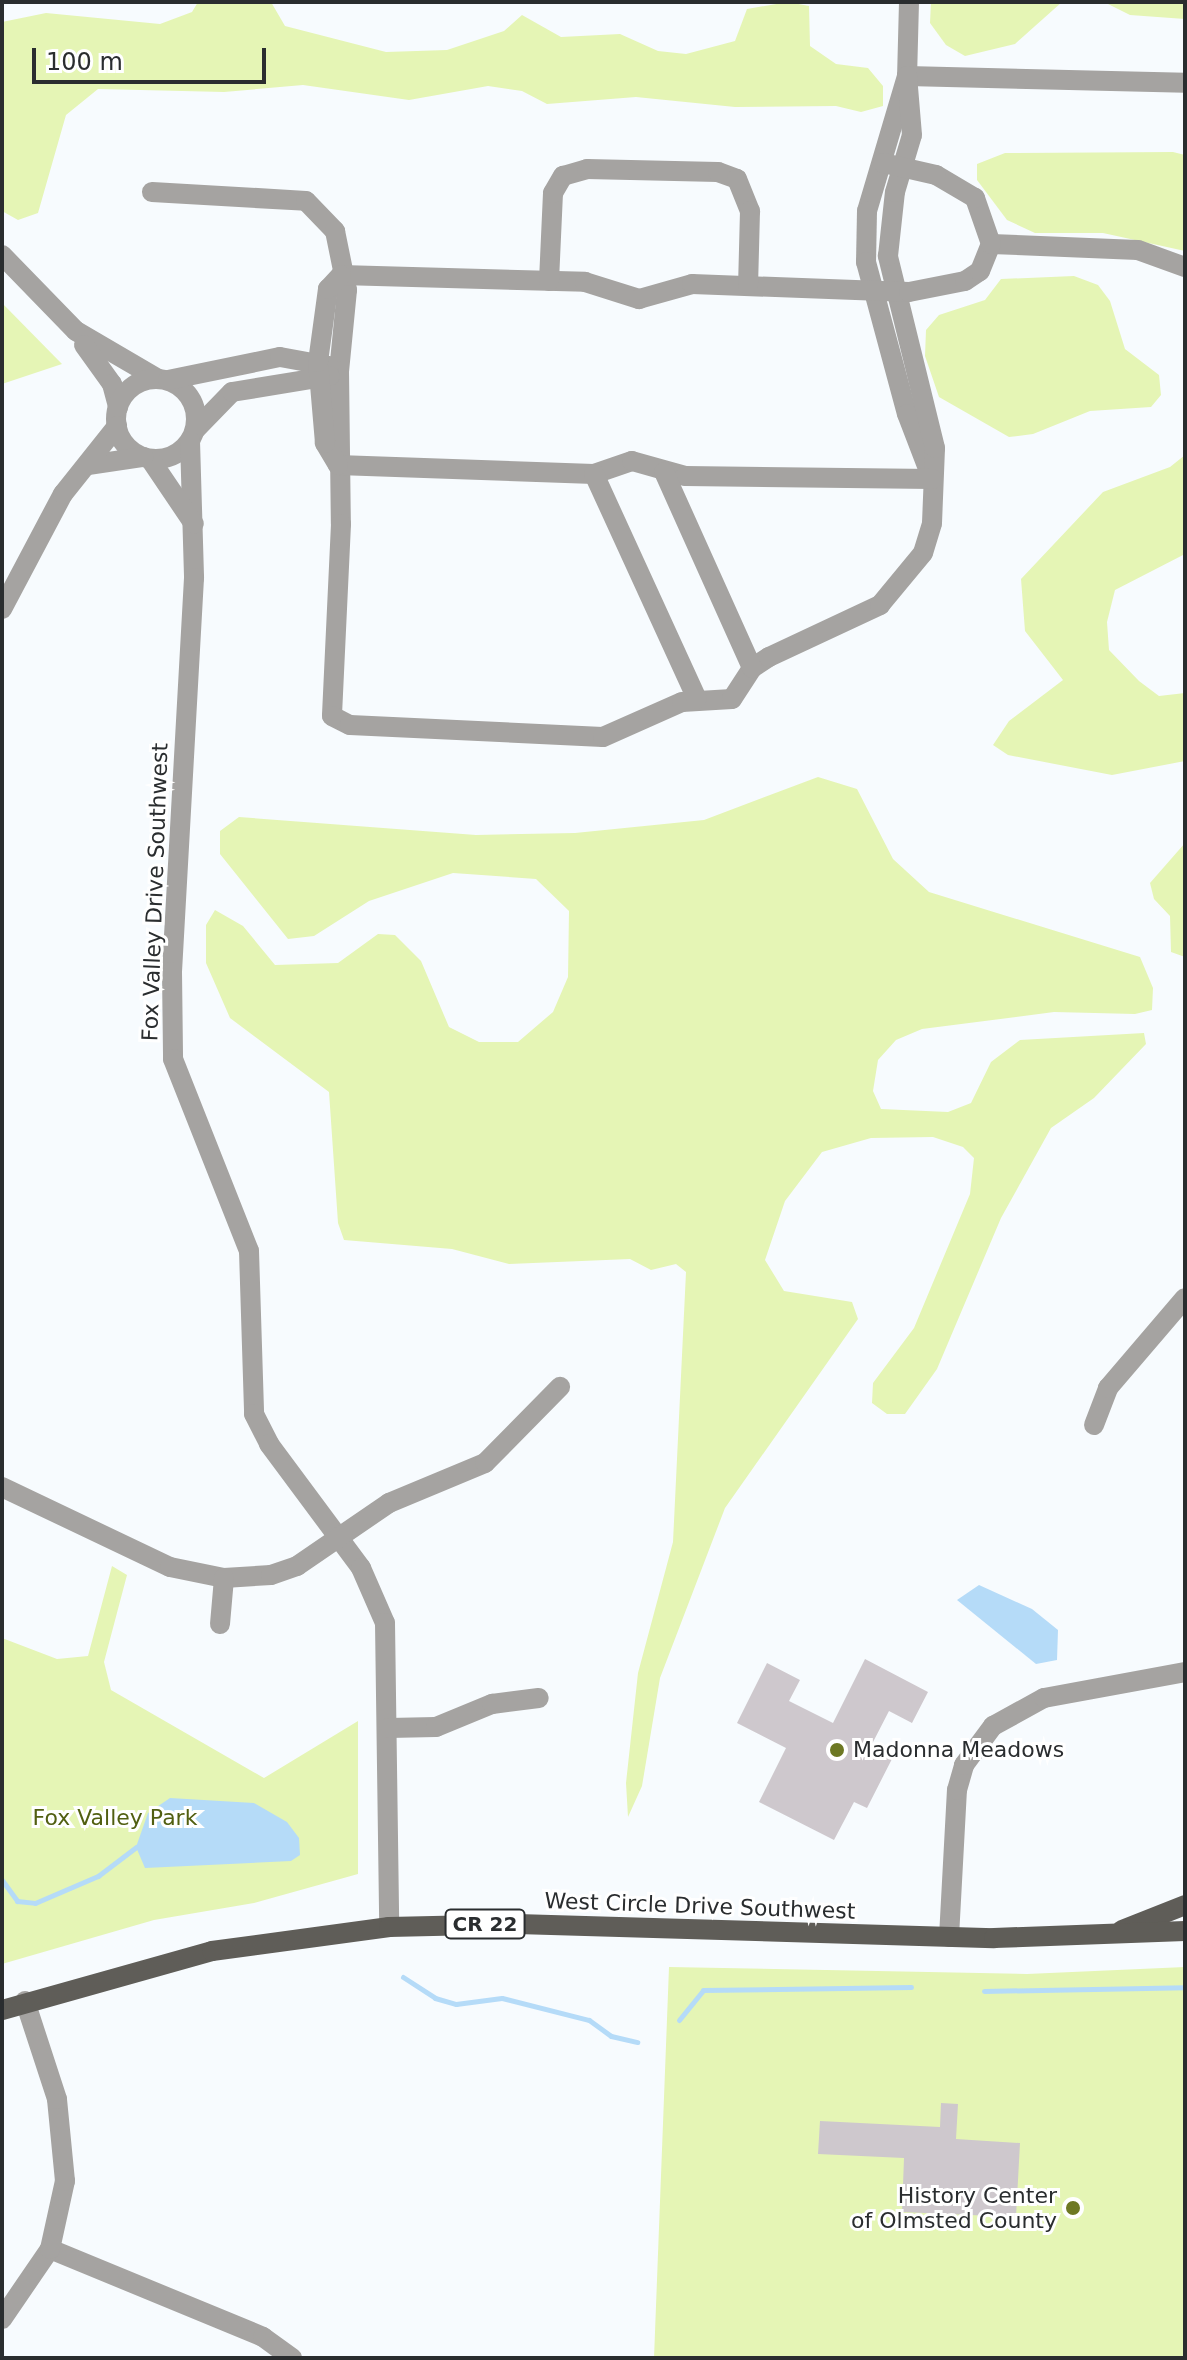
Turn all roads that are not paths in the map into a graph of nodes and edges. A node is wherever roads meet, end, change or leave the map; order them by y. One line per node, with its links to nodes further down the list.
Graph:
1 (909, 2): 2 (street)
2 (907, 76): 3 (street); 4 (street); 5 (street)
3 (1185, 83)
4 (883, 163): 5 (street); 13 (street)
5 (905, 163): 7 (street); 13 (street)
6 (152, 192): 10 (street)
7 (991, 244): 9 (street); 13 (street)
8 (2, 255): 14 (street)
9 (1185, 267)
10 (341, 275): 11 (street); 15 (street); 16 (street)
11 (549, 281): 12 (street); 12 (street)
12 (748, 285): 13 (street)
13 (883, 291): 25 (street)
14 (76, 331): 17 (street); 18 (street)
15 (339, 371): 16 (street); 22 (street)
16 (318, 372): 17 (street); 19 (street); 22 (street)
17 (163, 380): 18 (street); 19 (street)
18 (117, 416): 20 (street); 21 (street)
19 (192, 436): 20 (street); 26 (street, Fox Valley Drive Southwest)
20 (146, 458): 21 (street); 26 (street)
21 (88, 465): 27 (street)
22 (338, 465): 24 (street); 29 (street)
23 (664, 472): 24 (street); 25 (street); 28 (street)
24 (594, 474): 29 (street)
25 (932, 479): 28 (street)
26 (194, 524): 34 (street, Fox Valley Drive Southwest)
27 (2, 609)
28 (752, 668): 29 (street)
29 (697, 699)
30 (1185, 1298): 32 (street)
31 (560, 1387): 34 (street)
32 (1094, 1425)
33 (2, 1487): 35 (street)
34 (337, 1536): 35 (street); 39 (street, Fox Valley Drive Southwest)
35 (224, 1578): 36 (street)
36 (220, 1624)
37 (1185, 1672): 44 (street)
38 (539, 1698): 39 (street)
39 (389, 1728): 41 (street, Fox Valley Drive Southwest)
40 (1185, 1905): 43 (main road, West Circle Drive Southwest / CR 22)
41 (389, 1927): 44 (main road, West Circle Drive Southwest / CR 22); 45 (main road, West Circle Drive Southwest / CR 22)
42 (1185, 1931): 43 (main road, West Circle Drive Southwest / CR 22)
43 (1119, 1932): 44 (main road, West Circle Drive Southwest / CR 22)
44 (949, 1937)
45 (25, 2001): 46 (main road, West Circle Drive Southwest / CR 22); 47 (street)
46 (2, 2010)
47 (50, 2249): 48 (street); 49 (street)
48 (2, 2319)
49 (292, 2358)

